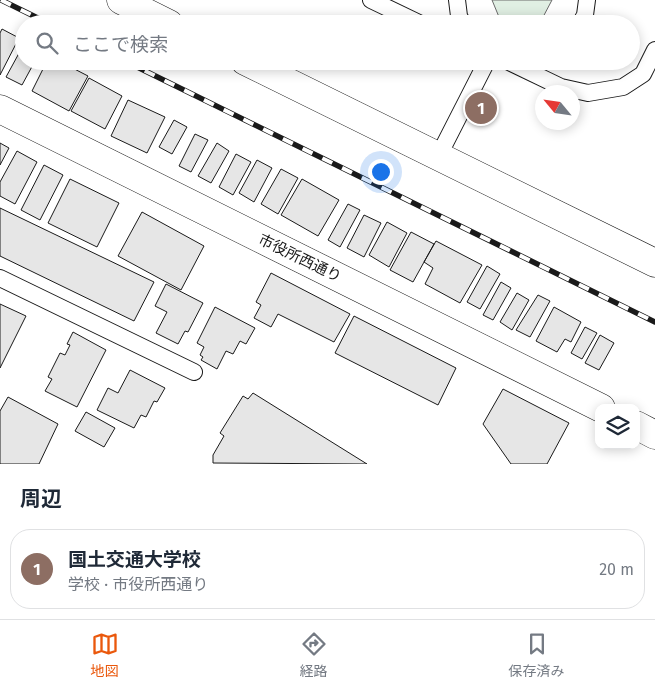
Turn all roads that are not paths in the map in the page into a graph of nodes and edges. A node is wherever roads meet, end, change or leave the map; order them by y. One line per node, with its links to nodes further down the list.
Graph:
1 (121, 0): 5 (street)
2 (372, 0): 6 (lane)
3 (457, 0): 7 (lane)
4 (587, 0): 8 (lane)
5 (151, 15)
6 (403, 15)
7 (459, 15)
8 (585, 15)
9 (655, 50): 12 (lane)
10 (263, 70): 14 (street)
11 (482, 70): 14 (lane)
12 (526, 70)
13 (0, 109): 18 (street, 市役所西通り)
14 (438, 157): 15 (street)
15 (655, 263)
16 (0, 278): 17 (lane)
17 (194, 372)
18 (595, 405)
19 (640, 428): 20 (street)
20 (655, 435)

